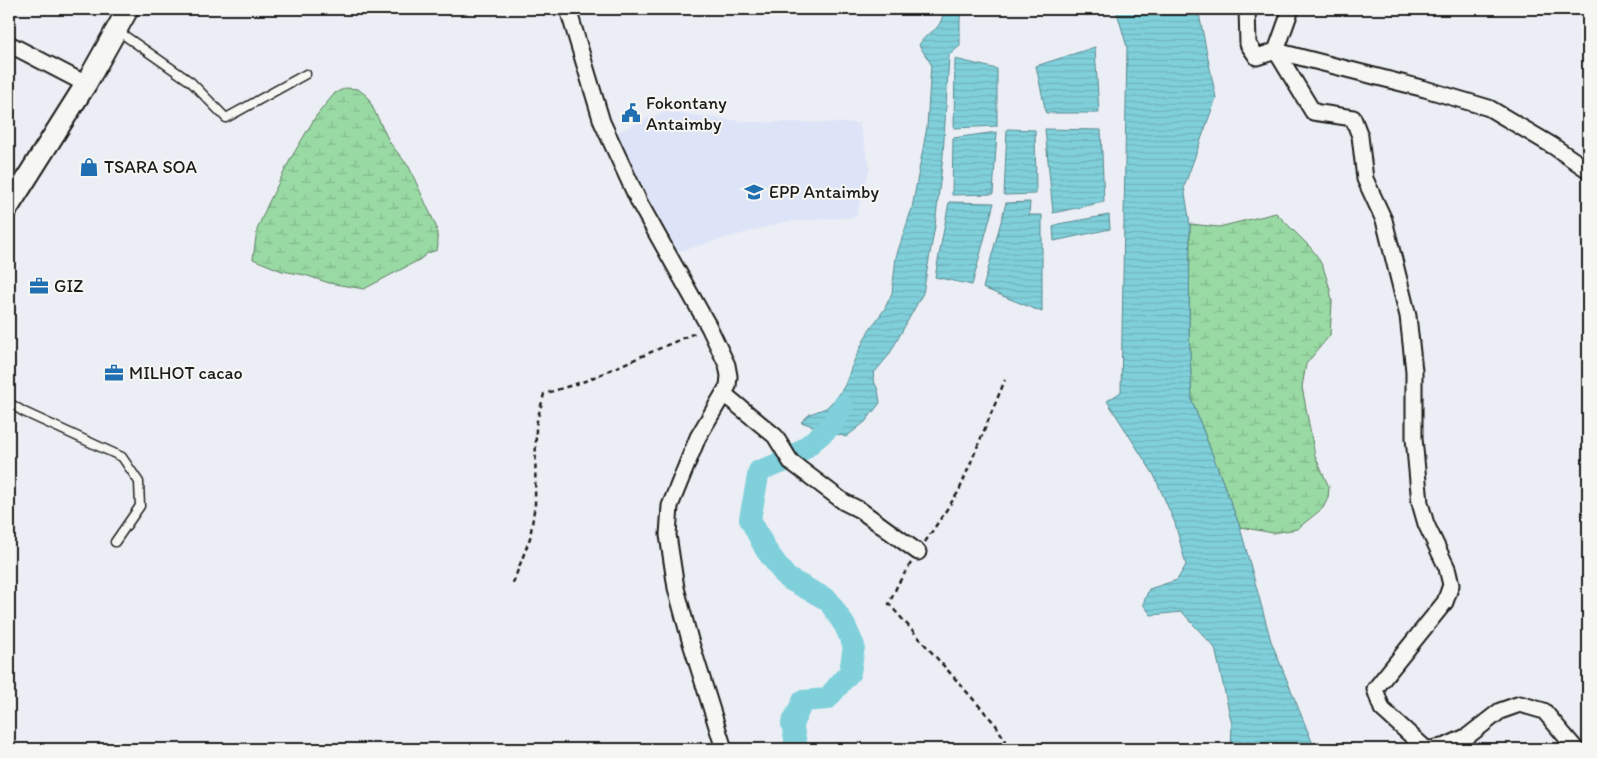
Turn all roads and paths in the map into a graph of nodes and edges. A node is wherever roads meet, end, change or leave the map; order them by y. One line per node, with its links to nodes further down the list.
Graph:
1 (128, 9): 5 (main road)
2 (568, 9): 12 (street)
3 (1246, 9): 7 (street)
4 (1291, 9): 7 (street)
5 (116, 30): 8 (lane); 9 (main road)
6 (9, 44): 9 (street)
7 (1276, 52): 10 (street); 21 (street)
8 (306, 74)
9 (86, 84): 11 (main road)
10 (1588, 170)
11 (9, 206)
12 (709, 326): 14 (street); 18 (path)
13 (1005, 380): 17 (path)
14 (724, 394): 17 (street); 19 (street)
15 (9, 403): 16 (lane)
16 (115, 542)
17 (918, 552): 20 (path)
18 (513, 583)
19 (724, 749)
20 (1010, 749)
21 (1426, 749)
22 (1430, 749): 23 (street)
23 (1576, 749)

